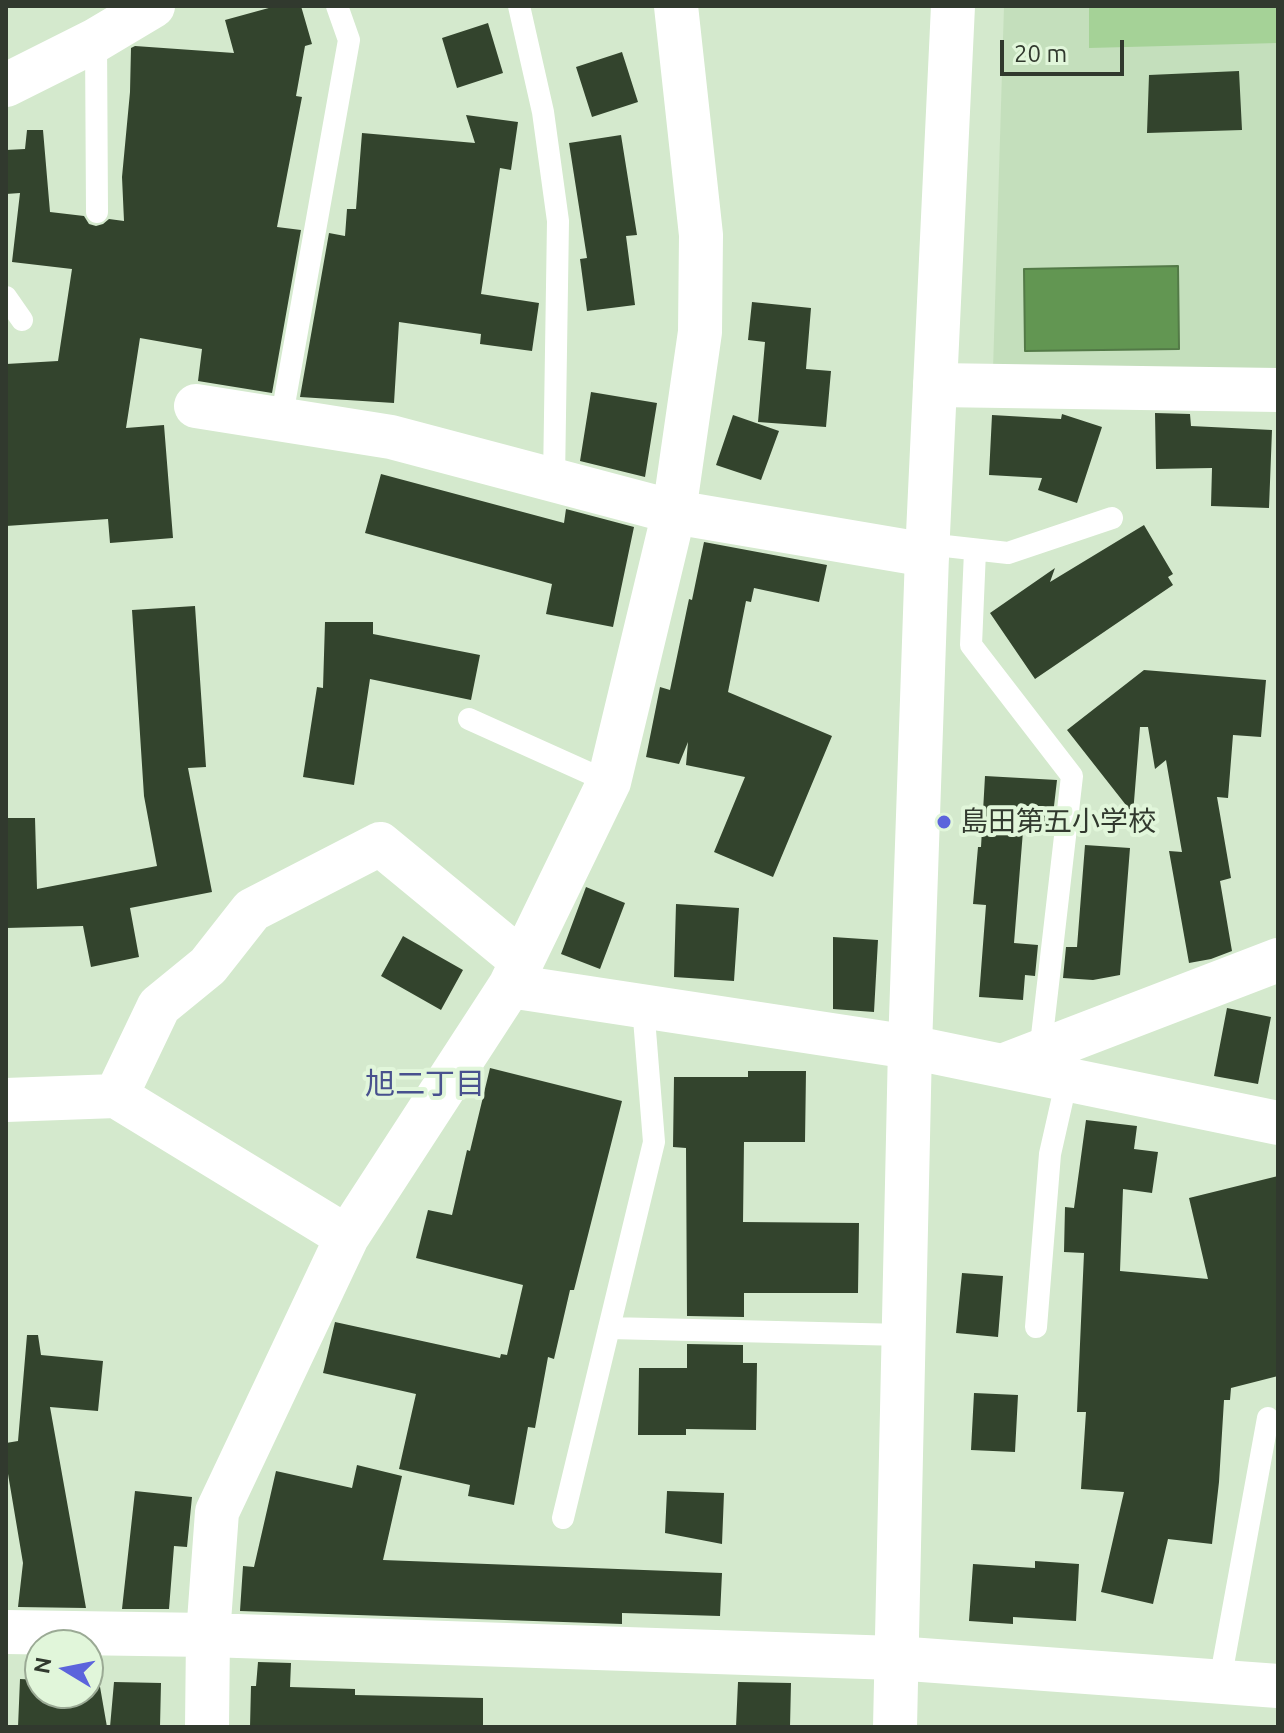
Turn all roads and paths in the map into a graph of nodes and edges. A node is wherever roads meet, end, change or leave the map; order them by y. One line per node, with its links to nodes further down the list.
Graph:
1 (153, 6): 6 (street)
2 (337, 6): 14 (lane)
3 (519, 6): 15 (lane)
4 (676, 6): 16 (street)
5 (953, 6): 11 (street)
6 (96, 40): 7 (street); 8 (lane)
7 (6, 85)
8 (97, 212)
9 (6, 297): 10 (lane)
10 (22, 320)
11 (935, 385): 12 (street); 18 (street)
12 (1278, 390)
13 (196, 406): 14 (street)
14 (281, 421): 15 (street)
15 (554, 480): 16 (street)
16 (674, 512): 18 (street); 21 (street)
17 (1112, 518): 19 (lane)
18 (927, 549): 19 (lane); 25 (street)
19 (975, 551): 26 (lane)
20 (469, 719): 21 (lane)
21 (609, 782): 23 (street)
22 (1278, 960): 26 (street)
23 (516, 974): 24 (street); 27 (street); 30 (street)
24 (643, 1006): 25 (street); 32 (lane)
25 (910, 1047): 26 (street); 33 (street)
26 (1036, 1066): 29 (street); 31 (lane)
27 (116, 1096): 28 (street); 30 (street)
28 (6, 1100)
29 (1278, 1123)
30 (347, 1237): 37 (street)
31 (1036, 1327)
32 (609, 1328): 33 (lane); 35 (lane)
33 (903, 1335): 38 (street)
34 (1268, 1418): 39 (lane)
35 (563, 1518)
36 (6, 1632): 37 (street)
37 (208, 1635): 38 (street); 41 (street)
38 (895, 1658): 39 (street); 42 (street)
39 (1220, 1681): 40 (street)
40 (1278, 1686)
41 (207, 1727)
42 (895, 1727)

